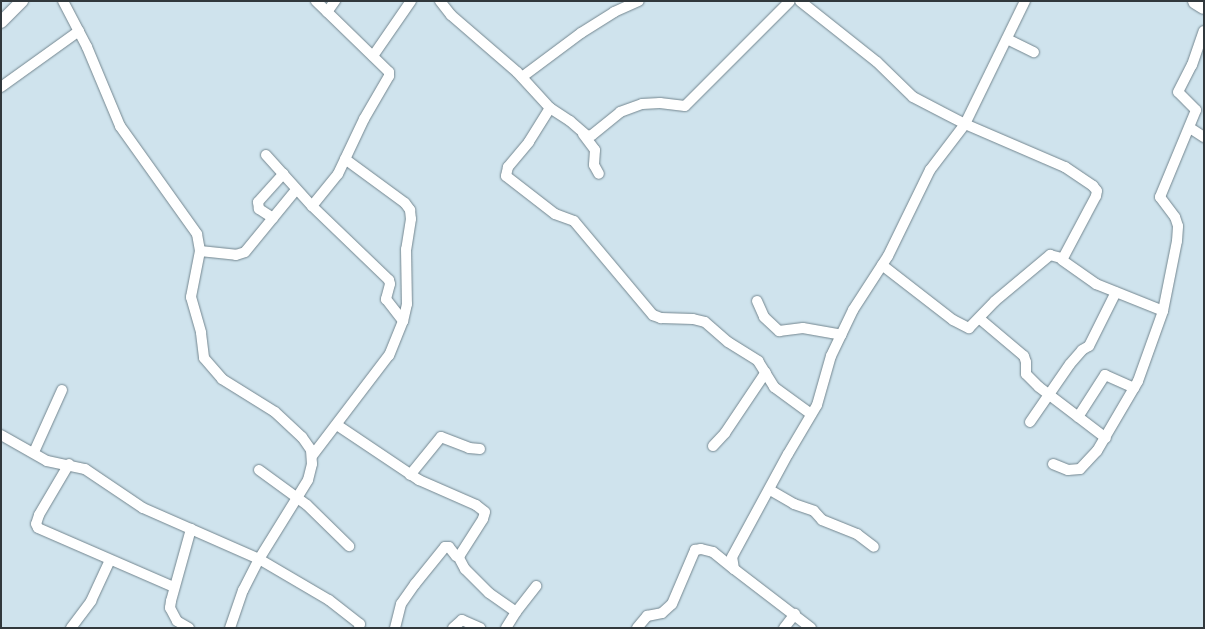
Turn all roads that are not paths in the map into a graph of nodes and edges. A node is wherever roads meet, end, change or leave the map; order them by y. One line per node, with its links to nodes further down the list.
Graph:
1 (22, 1): 14 (street)
2 (63, 1): 15 (street)
3 (316, 1): 13 (street)
4 (335, 1): 13 (street)
5 (411, 1): 20 (street)
6 (440, 1): 21 (street)
7 (639, 1): 21 (street)
8 (790, 1): 26 (street)
9 (1025, 1): 17 (street)
10 (1196, 1): 12 (highway)
11 (804, 2): 24 (street)
12 (1204, 6)
13 (327, 12): 20 (street)
14 (1, 22)
15 (79, 31): 22 (street); 35 (street)
16 (1204, 31): 18 (street)
17 (1007, 39): 19 (street); 24 (street)
18 (1202, 43): 25 (street)
19 (1034, 52)
20 (373, 56): 29 (street)
21 (522, 77): 23 (street)
22 (1, 87)
23 (550, 108): 26 (street); 44 (street)
24 (965, 124): 36 (street); 37 (street)
25 (1190, 128): 27 (street); 40 (street)
26 (583, 134): 31 (street)
27 (1204, 137)
28 (266, 155): 30 (street)
29 (345, 158): 33 (street); 42 (street)
30 (283, 174): 32 (street); 34 (street)
31 (599, 174)
32 (296, 190): 33 (street); 34 (street)
33 (312, 206): 42 (street)
34 (274, 218): 35 (street)
35 (200, 251): 57 (street)
36 (1061, 258): 38 (street); 41 (street)
37 (882, 264): 41 (street); 43 (street)
38 (1116, 292): 40 (street); 47 (street)
39 (757, 301): 43 (street)
40 (1163, 311): 45 (street)
41 (980, 319): 47 (street)
42 (404, 321): 51 (street)
43 (841, 335): 48 (street)
44 (766, 372): 48 (street); 54 (street)
45 (1134, 388): 49 (street); 53 (street)
46 (62, 390): 56 (street)
47 (1049, 394): 49 (street); 50 (street)
48 (811, 414): 62 (street)
49 (1078, 417): 53 (street)
50 (1030, 422)
51 (337, 426): 57 (street); 61 (street)
52 (1, 435): 56 (street)
53 (1106, 438): 59 (street)
54 (713, 446)
55 (480, 449): 61 (street)
56 (34, 452): 58 (street)
57 (312, 456): 63 (street)
58 (69, 464): 64 (street); 69 (street)
59 (1052, 464)
60 (259, 470): 63 (street)
61 (410, 475): 67 (street)
62 (770, 490): 66 (street); 70 (street)
63 (298, 499): 65 (street); 68 (street)
64 (192, 529): 68 (street); 72 (street)
65 (349, 546)
66 (874, 547)
67 (458, 556): 73 (street); 79 (street)
68 (259, 559): 75 (street); 78 (street)
69 (110, 560): 72 (street); 76 (street)
70 (734, 569): 74 (street); 83 (street)
71 (536, 586): 73 (street)
72 (174, 587): 77 (street)
73 (516, 612): 82 (street)
74 (795, 614): 84 (street); 85 (street)
75 (361, 626)
76 (71, 628)
77 (187, 628)
78 (230, 628)
79 (395, 628)
80 (453, 628): 81 (street)
81 (480, 628)
82 (506, 628)
83 (637, 628)
84 (784, 628)
85 (811, 628)

